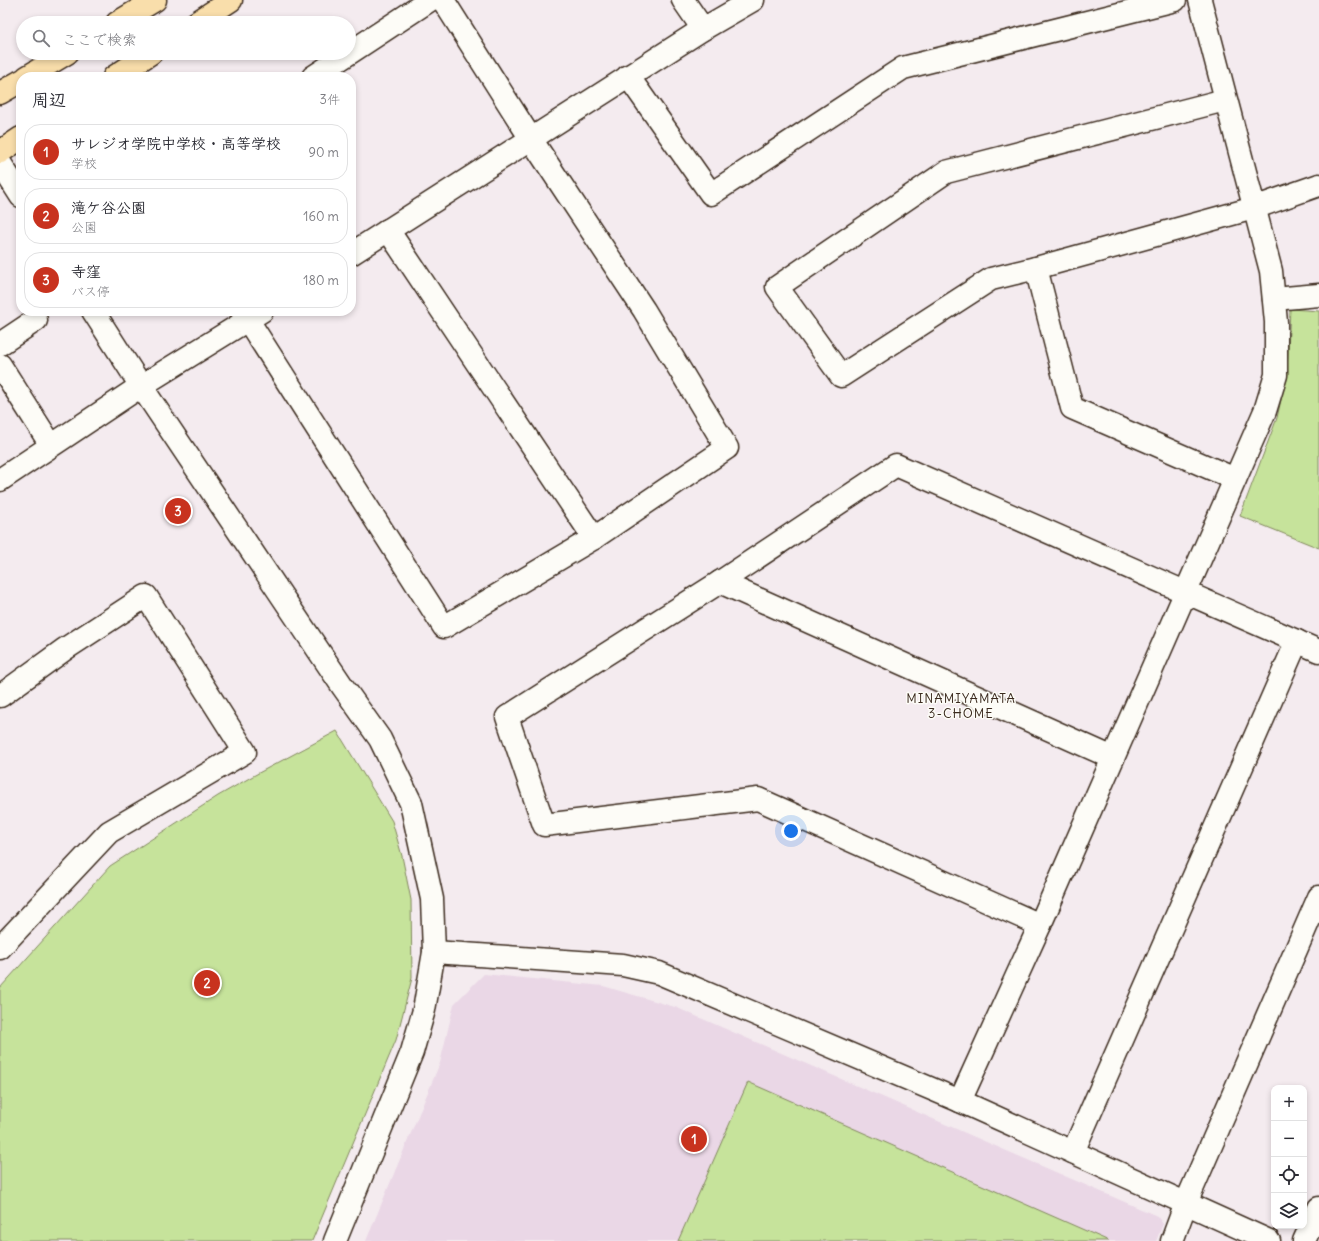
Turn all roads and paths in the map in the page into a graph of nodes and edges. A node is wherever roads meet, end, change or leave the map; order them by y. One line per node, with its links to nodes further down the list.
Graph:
1 (155, 0): 9 (main road)
2 (232, 0): 10 (main road)
3 (430, 0): 12 (street)
4 (443, 0): 23 (street)
5 (683, 0): 11 (street)
6 (753, 0): 11 (street)
7 (1175, 0): 19 (street)
8 (1200, 0): 22 (street)
9 (129, 16)
10 (207, 16)
11 (703, 29): 19 (street)
12 (356, 49)
13 (55, 60): 16 (main road)
14 (140, 60): 17 (main road)
15 (339, 60): 18 (street)
16 (35, 72)
17 (122, 72)
18 (321, 72)
19 (628, 76): 23 (street)
20 (16, 84): 21 (main road)
21 (0, 93)
22 (1225, 100): 29 (street); 32 (street)
23 (531, 139): 30 (street); 45 (street)
24 (16, 141): 25 (main road)
25 (0, 152)
26 (0, 163): 28 (street)
27 (1319, 185): 29 (street)
28 (16, 188)
29 (1254, 208): 32 (street); 34 (street)
30 (388, 230): 31 (street); 45 (street)
31 (356, 251)
32 (1036, 268): 43 (street)
33 (1319, 295): 34 (street)
34 (1274, 299): 43 (street)
35 (97, 316): 41 (street)
36 (247, 316): 41 (street)
37 (251, 316): 45 (street)
38 (36, 320): 39 (street)
39 (3, 337)
40 (0, 365): 42 (street)
41 (141, 386): 42 (street); 55 (street)
42 (51, 445): 44 (street)
43 (1235, 479): 47 (street)
44 (0, 480)
45 (594, 538)
46 (720, 582): 47 (street); 51 (street); 53 (street)
47 (1186, 591): 48 (street); 51 (street)
48 (1297, 641): 49 (street); 57 (street)
49 (1319, 651)
50 (0, 696): 54 (street)
51 (1113, 758): 53 (street)
52 (1319, 897): 58 (street)
53 (1040, 926): 56 (street)
54 (0, 948)
55 (434, 952): 56 (street); 60 (street)
56 (960, 1101): 57 (street)
57 (1073, 1152): 58 (street)
58 (1186, 1203): 61 (street); 62 (street)
59 (1319, 1208): 63 (street)
60 (335, 1241)
61 (1172, 1241)
62 (1269, 1241)
63 (1304, 1241)

